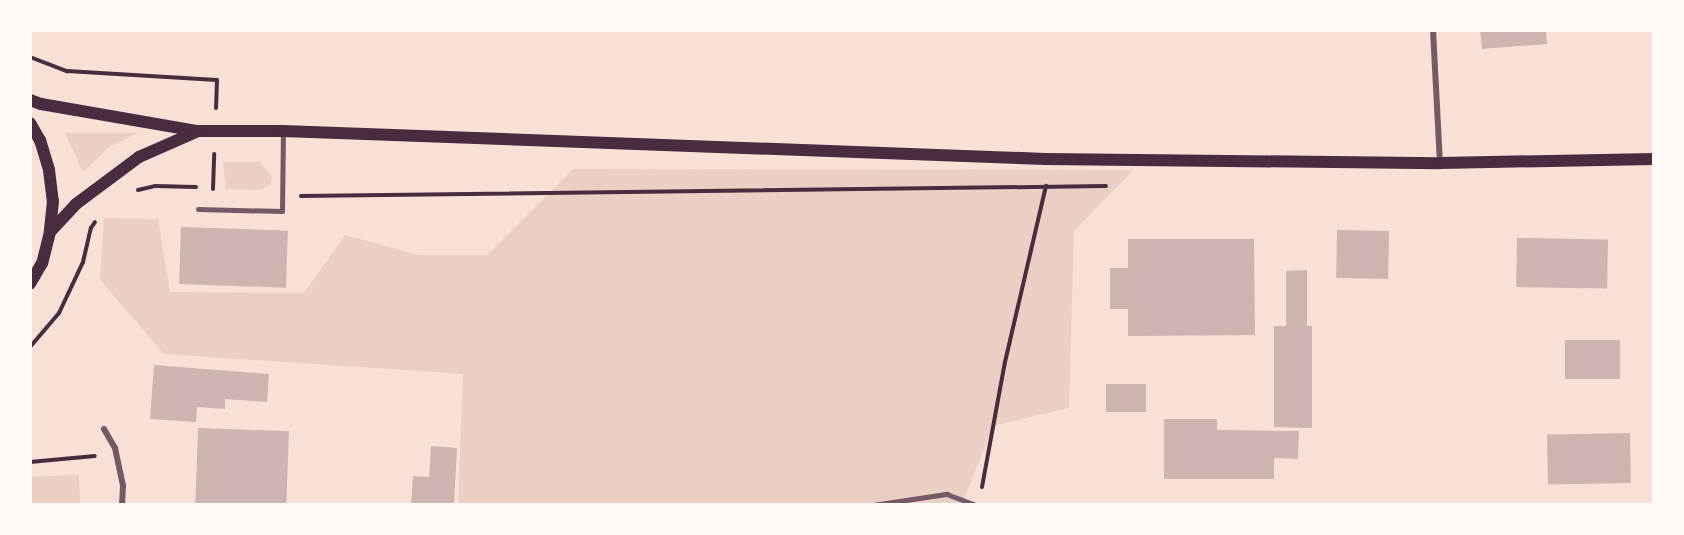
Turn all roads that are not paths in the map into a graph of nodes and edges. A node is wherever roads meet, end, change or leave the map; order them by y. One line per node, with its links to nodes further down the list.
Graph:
1 (1434, 30): 7 (street)
2 (30, 100): 4 (main road)
3 (30, 123): 9 (main road)
4 (198, 131): 5 (main road); 9 (main road)
5 (283, 131): 7 (main road); 8 (lane)
6 (1654, 159): 7 (main road)
7 (1440, 163)
8 (198, 209)
9 (50, 232): 10 (main road)
10 (30, 284)
11 (104, 429): 12 (street)
12 (122, 505)
13 (873, 505): 14 (lane)
14 (975, 505)

